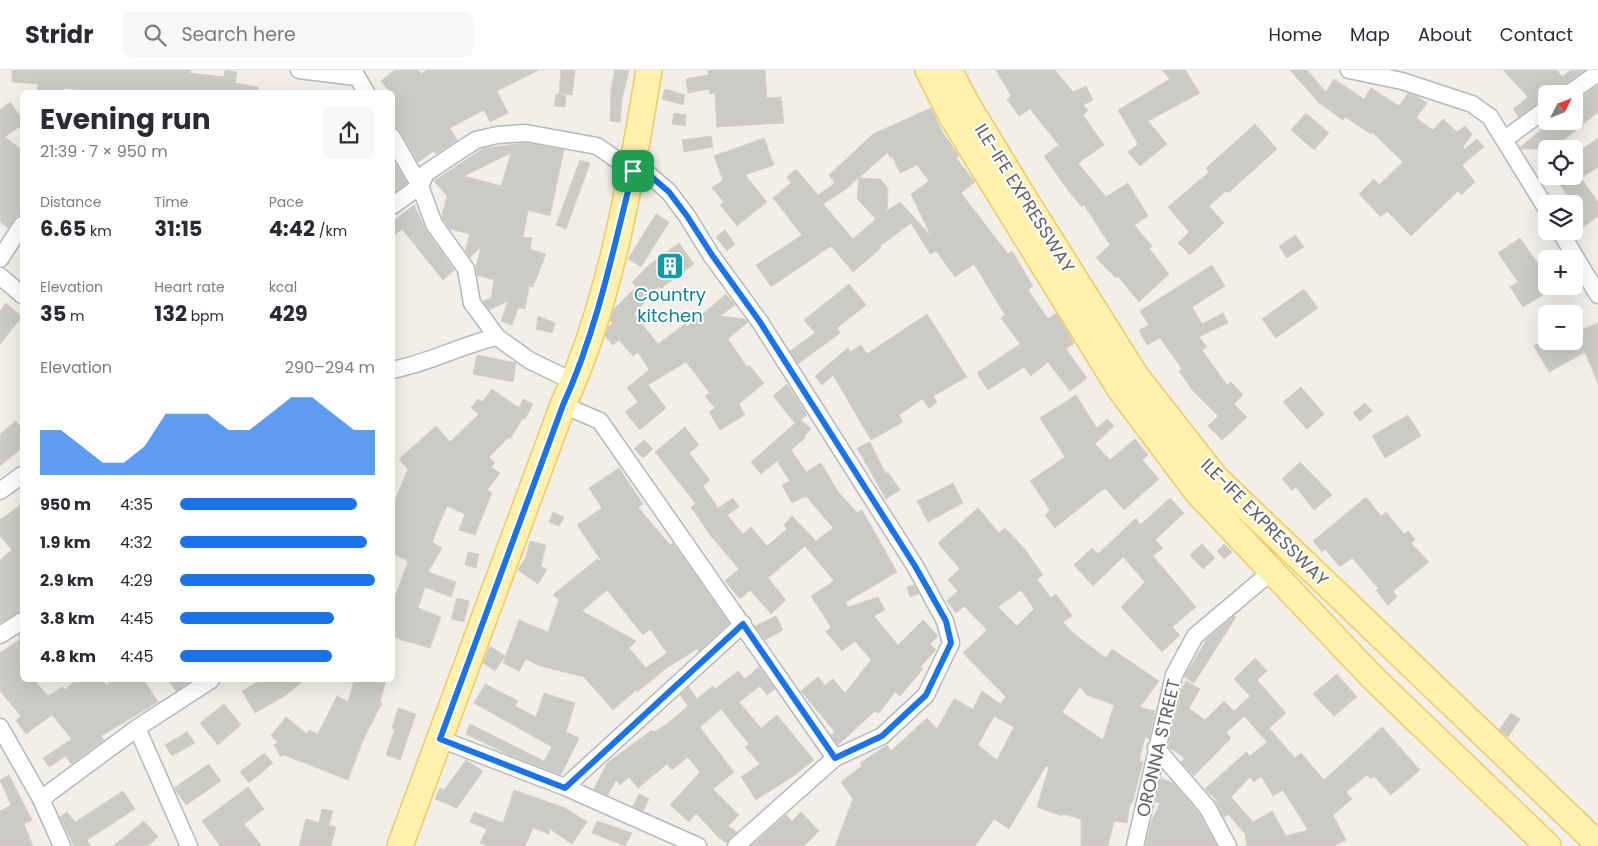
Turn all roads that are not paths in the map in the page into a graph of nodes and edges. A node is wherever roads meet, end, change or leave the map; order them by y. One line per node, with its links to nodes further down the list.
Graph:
1 (299, 70): 6 (street)
2 (649, 70): 13 (main road)
3 (928, 70): 29 (main road, ILE-IFE EXPRESSWAY)
4 (949, 70): 41 (main road, ILE-IFE EXPRESSWAY)
5 (1350, 70): 11 (street)
6 (354, 73): 9 (street)
7 (1598, 73): 8 (street)
8 (1581, 85)
9 (365, 90)
10 (1538, 115): 11 (street)
11 (1504, 139): 15 (street)
12 (395, 142): 14 (street)
13 (633, 171): 14 (street); 25 (main road); 38 (street)
14 (420, 186): 16 (street); 23 (street)
15 (1538, 195)
16 (395, 204)
17 (20, 228): 19 (street)
18 (1565, 240): 22 (street)
19 (0, 259)
20 (0, 276): 21 (street)
21 (20, 293)
22 (1598, 295)
23 (498, 337): 24 (street); 25 (street)
24 (395, 369)
25 (574, 382): 26 (main road)
26 (563, 405): 31 (street); 36 (main road)
27 (20, 476): 28 (street)
28 (0, 491)
29 (1272, 571): 37 (street, ORONNA STREET); 49 (main road, ILE-IFE EXPRESSWAY)
30 (20, 622): 32 (street)
31 (743, 624): 38 (street); 39 (street)
32 (0, 635)
33 (208, 682): 35 (street)
34 (0, 727): 40 (street)
35 (137, 728): 40 (street); 43 (street)
36 (440, 739): 39 (street); 44 (main road)
37 (1156, 748): 47 (street, ORONNA STREET); 48 (street)
38 (835, 758): 46 (street)
39 (565, 788): 45 (street)
40 (41, 799): 42 (street)
41 (1598, 844)
42 (62, 846)
43 (189, 846)
44 (400, 846)
45 (698, 846)
46 (736, 846)
47 (1135, 846)
48 (1228, 846)
49 (1548, 846)

